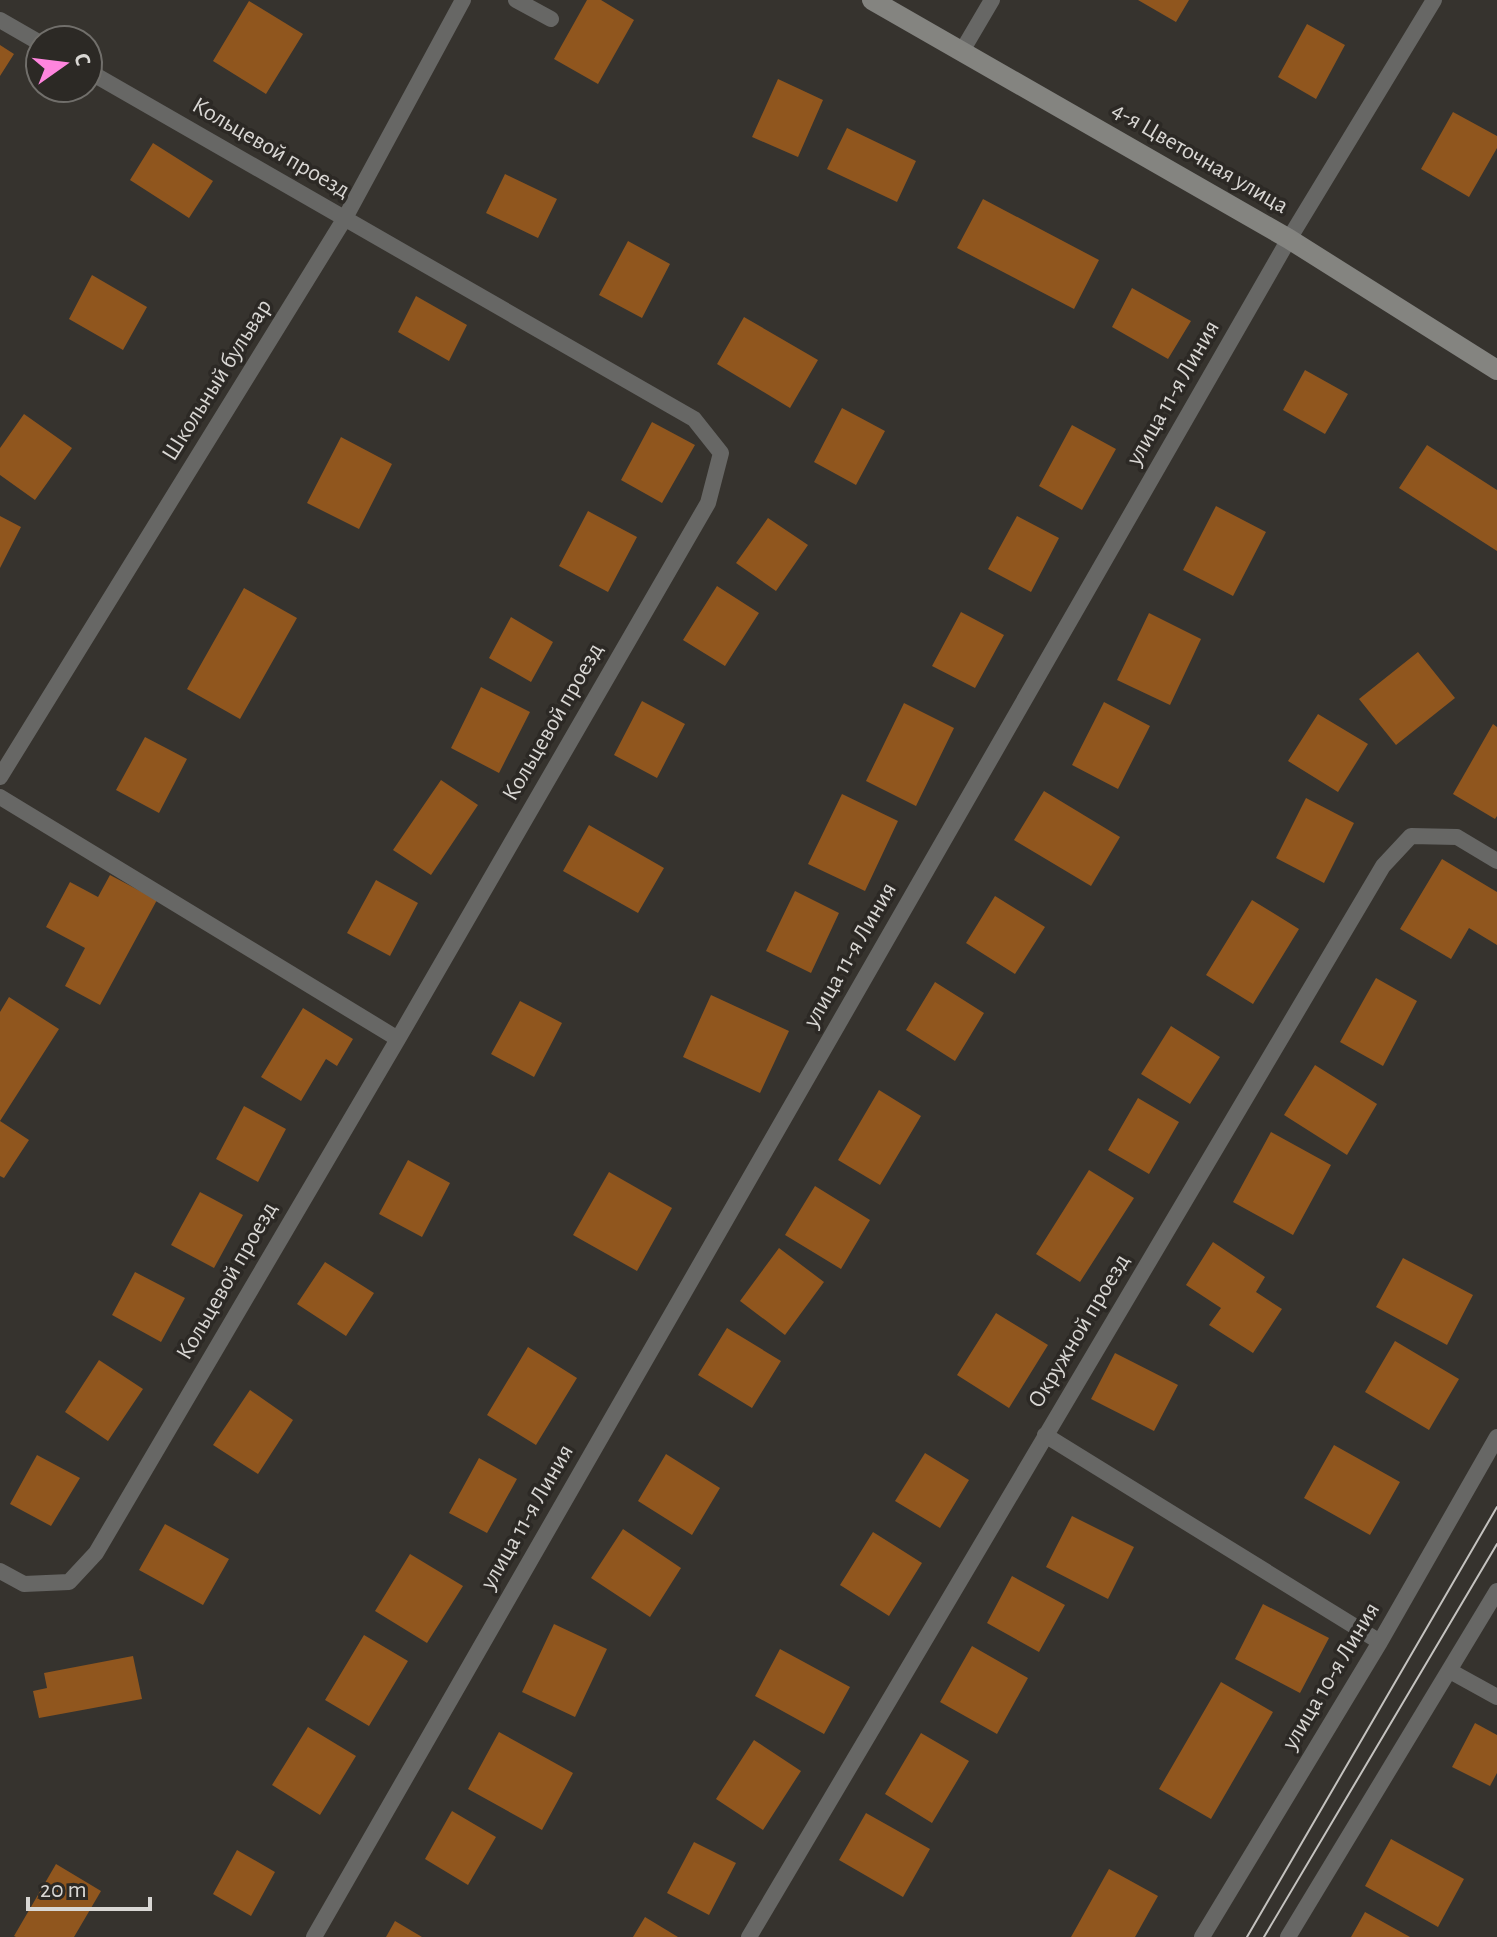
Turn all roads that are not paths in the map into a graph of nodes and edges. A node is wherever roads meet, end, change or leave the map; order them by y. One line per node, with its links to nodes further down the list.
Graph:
1 (463, 0): 11 (lane, Школьный бульвар)
2 (516, 0): 6 (lane)
3 (872, 0): 9 (street, 4-я Цветочная улица)
4 (992, 0): 9 (lane)
5 (1434, 0): 12 (lane, улица 11-я Линия)
6 (551, 19)
7 (0, 20): 8 (lane)
8 (24, 34)
9 (962, 51): 12 (street, 4-я Цветочная улица)
10 (104, 80): 11 (lane, Кольцевой проезд)
11 (345, 218): 14 (lane, Школьный бульвар); 17 (lane, Кольцевой проезд)
12 (1289, 239): 13 (street, 4-я Цветочная улица); 25 (lane, улица 11-я Линия)
13 (1497, 370)
14 (0, 777)
15 (0, 797): 17 (lane)
16 (1497, 861): 18 (lane, Окружной проезд)
17 (398, 1039): 20 (lane, Кольцевой проезд)
18 (1045, 1435): 22 (lane); 26 (lane, Окружной проезд)
19 (1497, 1437): 22 (lane, улица 10-я Линия)
20 (0, 1571)
21 (1497, 1591): 23 (lane)
22 (1380, 1642): 27 (lane, улица 10-я Линия)
23 (1450, 1671): 24 (lane); 28 (lane)
24 (1497, 1697)
25 (314, 1937)
26 (749, 1937)
27 (1202, 1937)
28 (1288, 1937)

